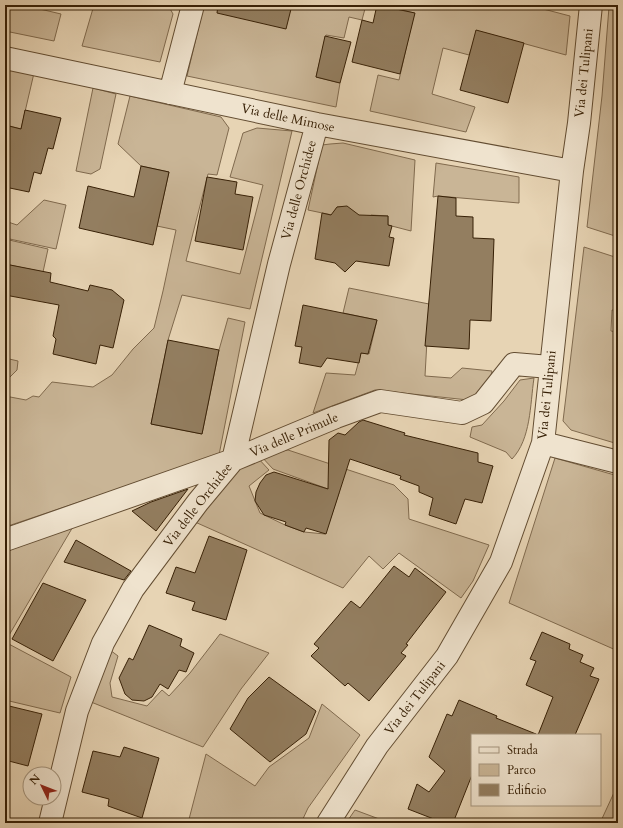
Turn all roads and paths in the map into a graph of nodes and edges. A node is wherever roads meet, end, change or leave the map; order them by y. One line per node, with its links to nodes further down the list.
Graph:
1 (193, 5): 4 (street)
2 (591, 5): 6 (street, Via dei Tulipani)
3 (5, 58): 4 (street, Via delle Mimose)
4 (170, 93): 5 (street, Via delle Mimose)
5 (316, 124): 6 (street, Via delle Mimose); 9 (street, Via delle Orchidee)
6 (572, 171): 7 (street, Via dei Tulipani)
7 (550, 367): 8 (street, Via dei Tulipani); 9 (street, Via delle Primule)
8 (543, 443): 10 (street); 13 (street, Via dei Tulipani)
9 (233, 460): 11 (street, Via delle Primule); 12 (street, Via delle Orchidee)
10 (618, 462)
11 (5, 540)
12 (50, 823)
13 (328, 823)

